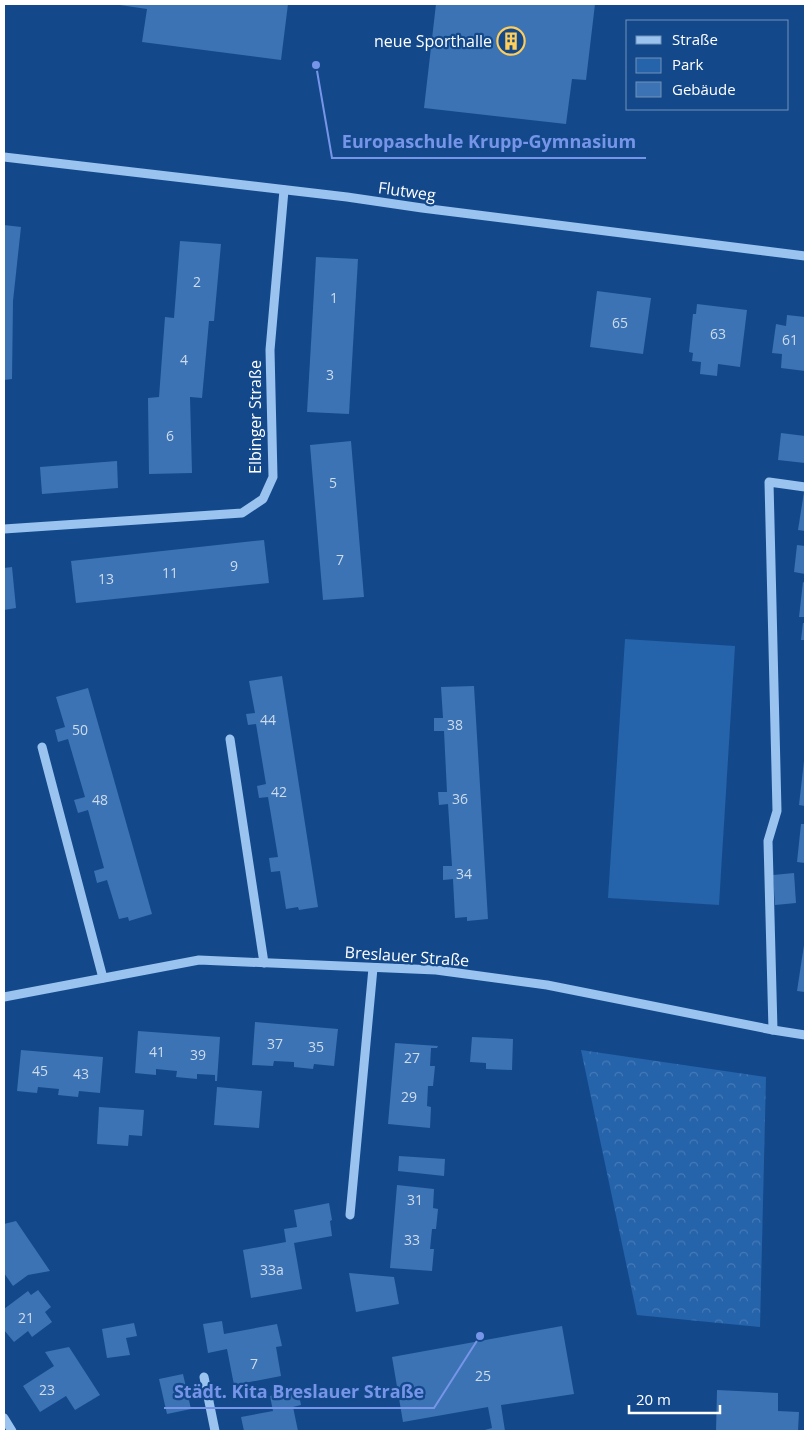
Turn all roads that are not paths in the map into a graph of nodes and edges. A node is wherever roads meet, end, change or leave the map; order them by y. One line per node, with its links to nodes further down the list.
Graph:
1 (4, 157): 2 (street, Flutweg)
2 (284, 190): 3 (street, Flutweg); 5 (street, Elbinger Straße)
3 (805, 256)
4 (805, 487): 12 (street)
5 (4, 529)
6 (230, 739): 8 (street)
7 (42, 747): 10 (street)
8 (264, 963): 9 (street, Breslauer Straße); 10 (street, Breslauer Straße)
9 (373, 968): 12 (street, Breslauer Straße); 14 (street)
10 (103, 978): 11 (street, Breslauer Straße)
11 (4, 997)
12 (773, 1030): 13 (street, Breslauer Straße)
13 (805, 1035)
14 (350, 1216)
15 (204, 1377): 18 (street)
16 (4, 1418): 17 (street)
17 (12, 1431)
18 (215, 1431)

